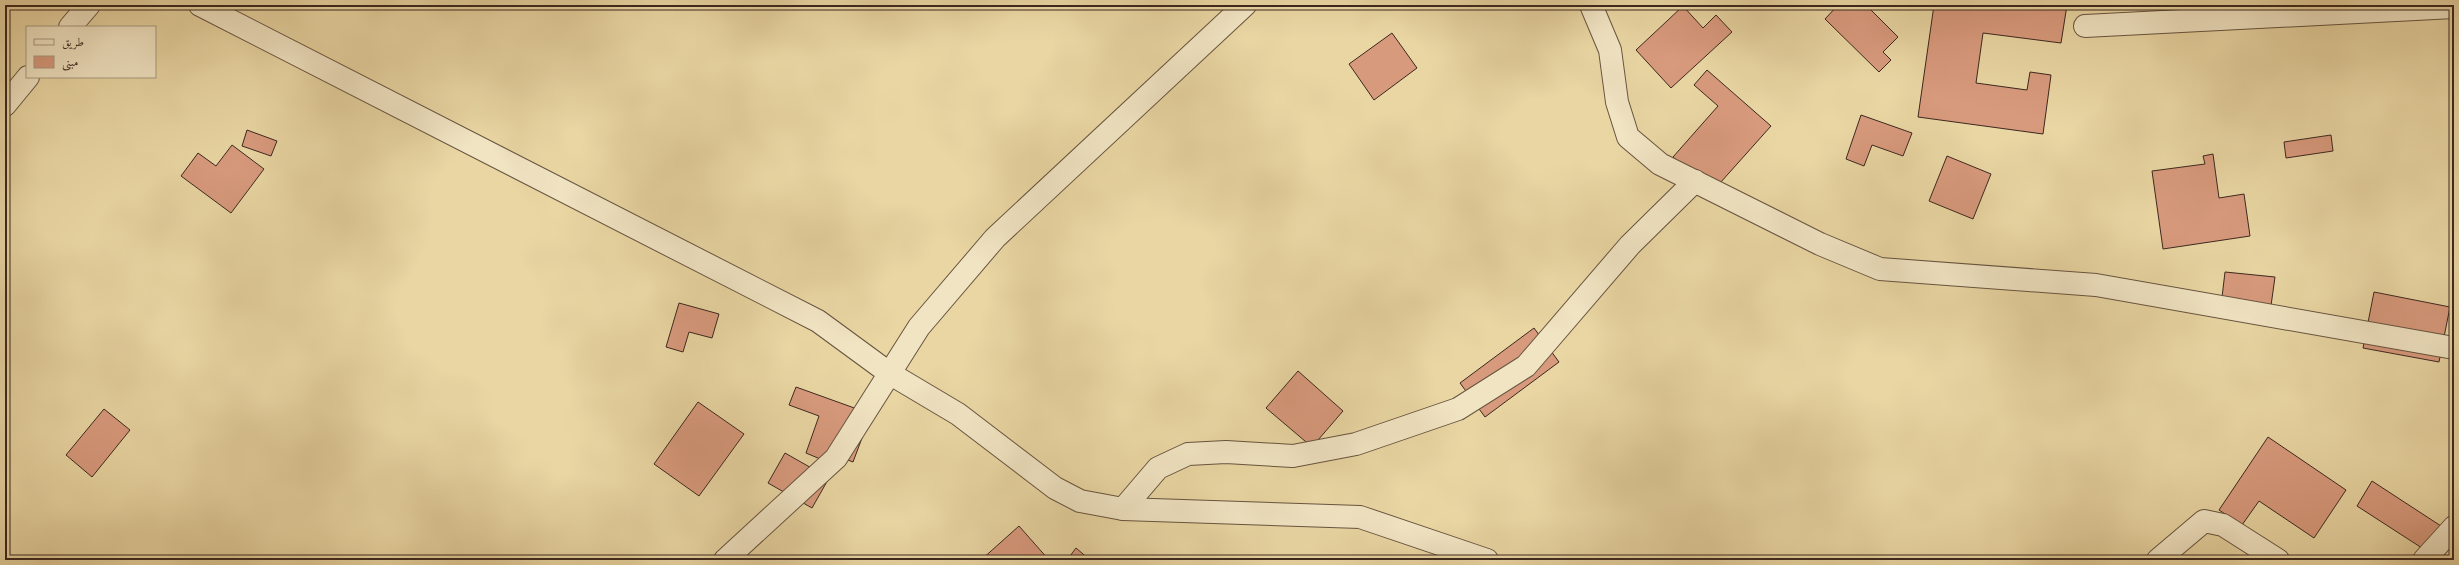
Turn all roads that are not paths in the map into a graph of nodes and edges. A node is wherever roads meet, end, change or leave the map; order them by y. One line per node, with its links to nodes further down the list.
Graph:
1 (89, 5): 6 (street)
2 (200, 5): 12 (street)
3 (1245, 5): 12 (street)
4 (1591, 5): 10 (street)
5 (2454, 7): 7 (street)
6 (71, 26)
7 (2085, 26)
8 (27, 78): 9 (street)
9 (5, 105)
10 (1695, 181): 11 (street); 13 (street)
11 (2454, 348)
12 (889, 373): 13 (street); 15 (street)
13 (1123, 509): 16 (street)
14 (2454, 526): 19 (street)
15 (725, 560)
16 (1487, 560)
17 (2158, 560): 18 (street)
18 (2278, 560)
19 (2424, 560)

